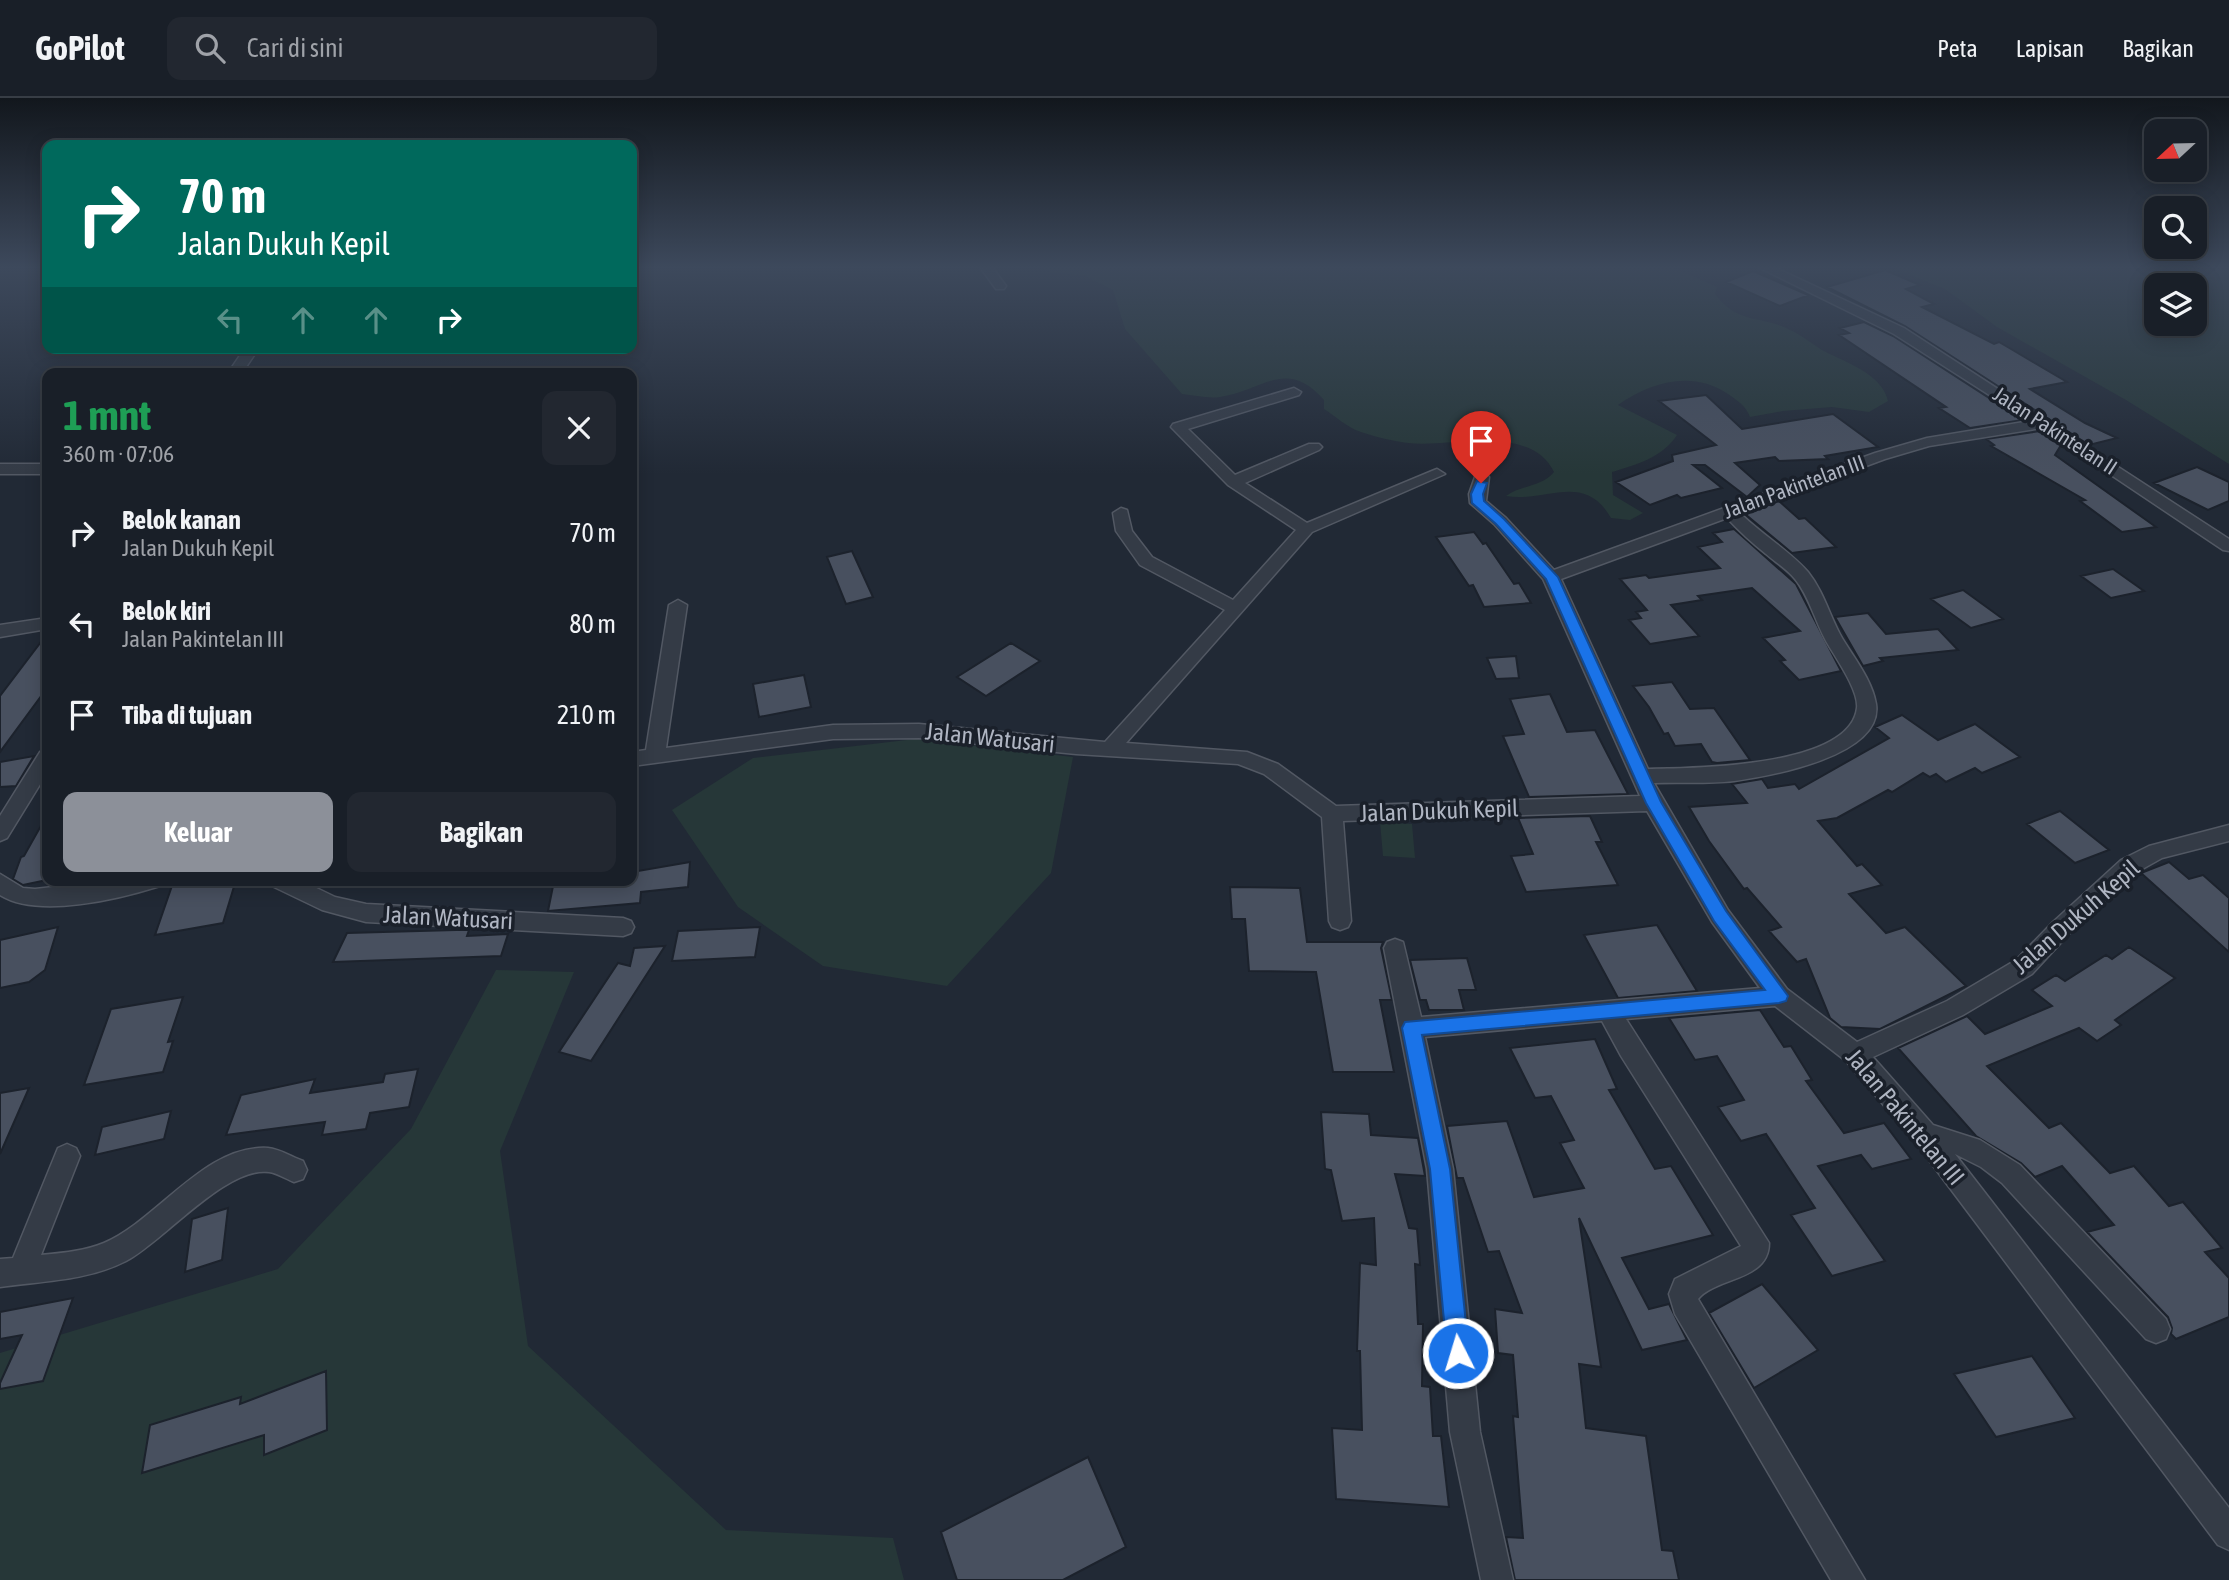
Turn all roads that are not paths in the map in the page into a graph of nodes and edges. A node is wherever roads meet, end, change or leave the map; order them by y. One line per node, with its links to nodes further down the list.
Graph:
1 (1907, 336): 3 (street, Jalan Pakintelan II)
2 (1294, 393): 9 (street)
3 (2044, 423): 10 (street, Jalan Pakintelan III); 13 (street, Jalan Pakintelan II)
4 (1314, 447): 9 (street)
5 (0, 469): 6 (street)
6 (42, 469)
7 (1437, 474): 12 (street)
8 (1481, 477): 14 (street, Jalan Pakintelan III)
9 (1233, 482): 12 (street)
10 (1729, 511): 14 (street, Jalan Pakintelan III); 23 (street)
11 (1121, 513): 16 (street)
12 (1306, 529): 16 (street)
13 (2229, 546)
14 (1552, 577): 23 (street, Jalan Pakintelan III)
15 (678, 605): 20 (street)
16 (1235, 608): 19 (street)
17 (42, 625): 18 (street)
18 (0, 631)
19 (1110, 749): 20 (street, Jalan Watusari); 25 (street, Jalan Watusari)
20 (654, 757): 21 (street, Jalan Watusari)
21 (637, 759)
22 (42, 765): 26 (street)
23 (1641, 776): 24 (street, Jalan Pakintelan III)
24 (1653, 803): 25 (street, Jalan Dukuh Kepil); 34 (street, Jalan Pakintelan III)
25 (1332, 814): 31 (street, Jalan Dukuh Kepil)
26 (0, 833)
27 (2229, 833): 37 (street, Jalan Dukuh Kepil)
28 (0, 882): 29 (street)
29 (135, 886)
30 (292, 886): 32 (street, Jalan Watusari)
31 (1340, 921)
32 (623, 927)
33 (1395, 948): 36 (street)
34 (1779, 996): 35 (street); 37 (street, Jalan Pakintelan III)
35 (1609, 1011): 36 (street); 45 (street)
36 (1411, 1028): 44 (street)
37 (1855, 1054): 38 (street, Jalan Pakintelan III)
38 (1925, 1135): 42 (street); 43 (street, Jalan Pakintelan III)
39 (67, 1156): 41 (street)
40 (294, 1170): 41 (street)
41 (11, 1271)
42 (2155, 1329)
43 (2229, 1534)
44 (1497, 1580)
45 (1849, 1580)

